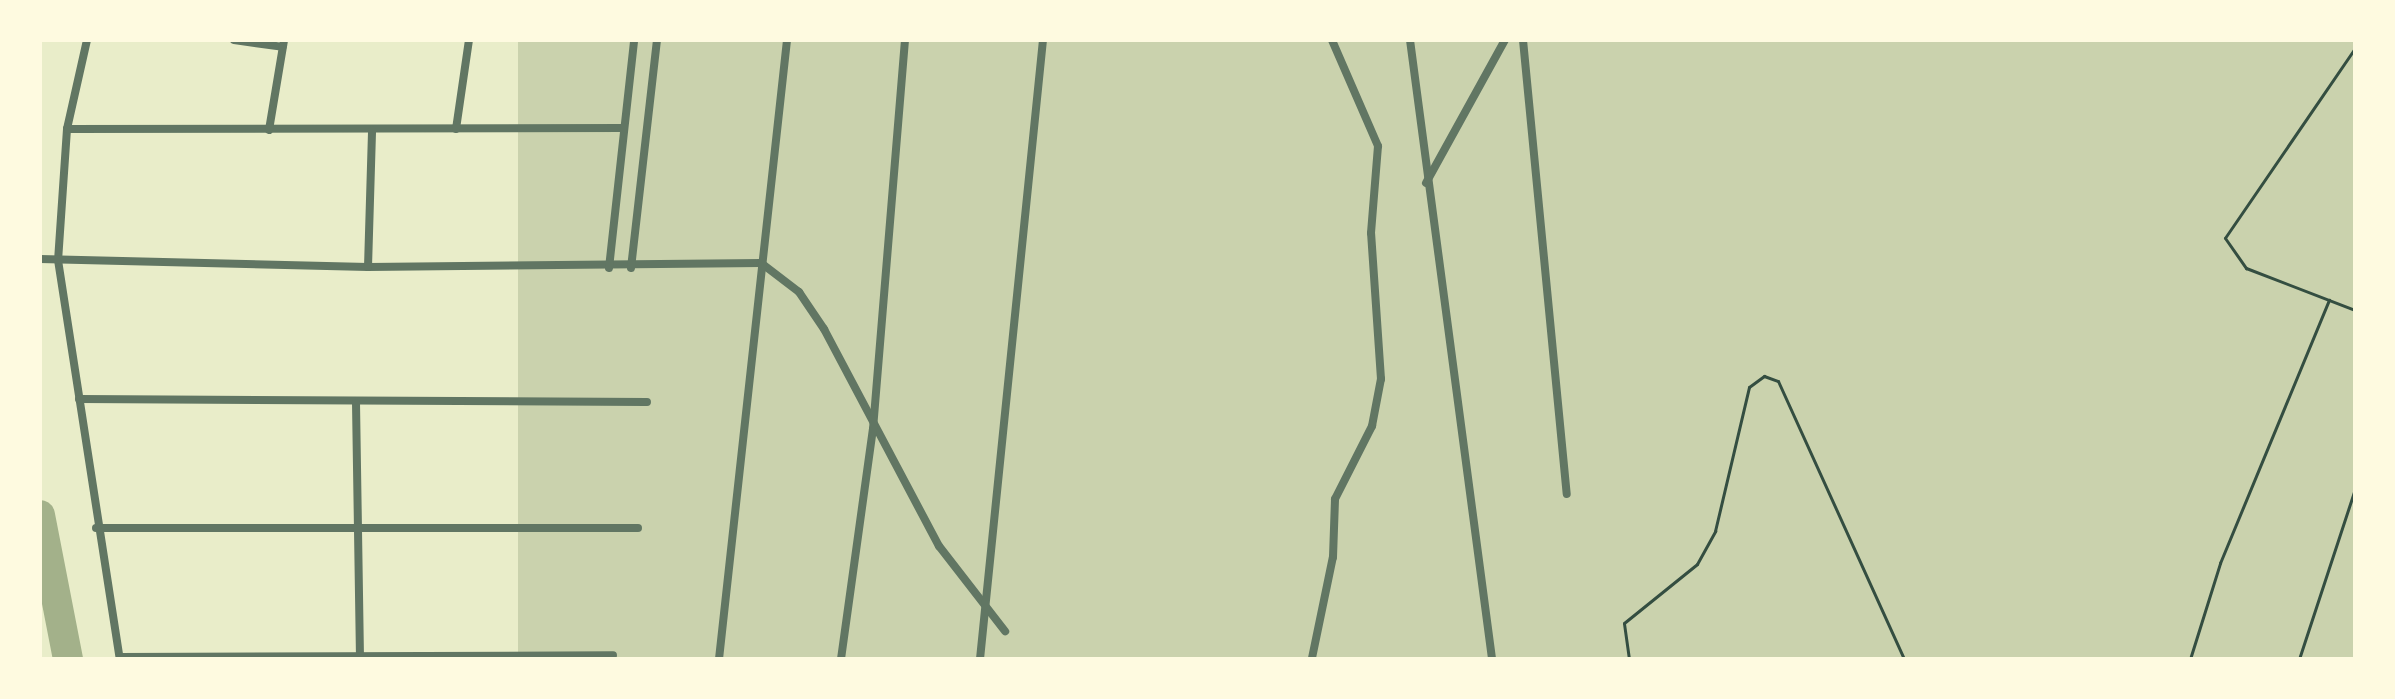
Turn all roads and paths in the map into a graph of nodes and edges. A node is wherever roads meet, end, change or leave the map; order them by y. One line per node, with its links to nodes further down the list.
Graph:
1 (87, 40): 16 (street)
2 (234, 40): 13 (street)
3 (469, 40): 17 (street)
4 (634, 40): 15 (street)
5 (657, 40): 26 (street)
6 (787, 40): 23 (street)
7 (905, 40): 32 (street)
8 (1043, 40): 38 (street)
9 (1332, 40): 43 (street)
10 (1410, 40): 20 (street)
11 (1505, 40): 20 (street)
12 (1523, 40): 34 (street)
13 (284, 44): 18 (street)
14 (2355, 48): 27 (path)
15 (623, 128): 17 (street); 25 (street)
16 (67, 129): 18 (street); 22 (street)
17 (456, 129): 19 (street)
18 (269, 130): 19 (street)
19 (372, 130): 24 (street)
20 (1426, 183): 47 (street)
21 (40, 259): 22 (street)
22 (58, 260): 24 (street); 29 (street)
23 (761, 263): 26 (street); 32 (street); 44 (street)
24 (368, 267): 25 (street)
25 (609, 268): 26 (street)
26 (631, 268)
27 (2329, 300): 28 (path); 50 (path)
28 (2355, 310)
29 (79, 399): 31 (street); 36 (street)
30 (647, 402): 31 (street)
31 (356, 403): 35 (street)
32 (873, 429): 38 (street); 45 (street)
33 (2355, 489): 51 (path)
34 (1567, 494)
35 (359, 527): 36 (street); 37 (street); 42 (street)
36 (96, 528): 41 (street)
37 (638, 528)
38 (986, 606): 39 (street); 46 (street)
39 (1005, 631)
40 (613, 655): 42 (street)
41 (120, 658): 42 (street)
42 (360, 658)
43 (1312, 658)
44 (719, 659)
45 (841, 659)
46 (980, 659)
47 (1492, 659)
48 (1629, 659): 49 (path)
49 (1904, 659)
50 (2190, 659)
51 (2299, 659)

